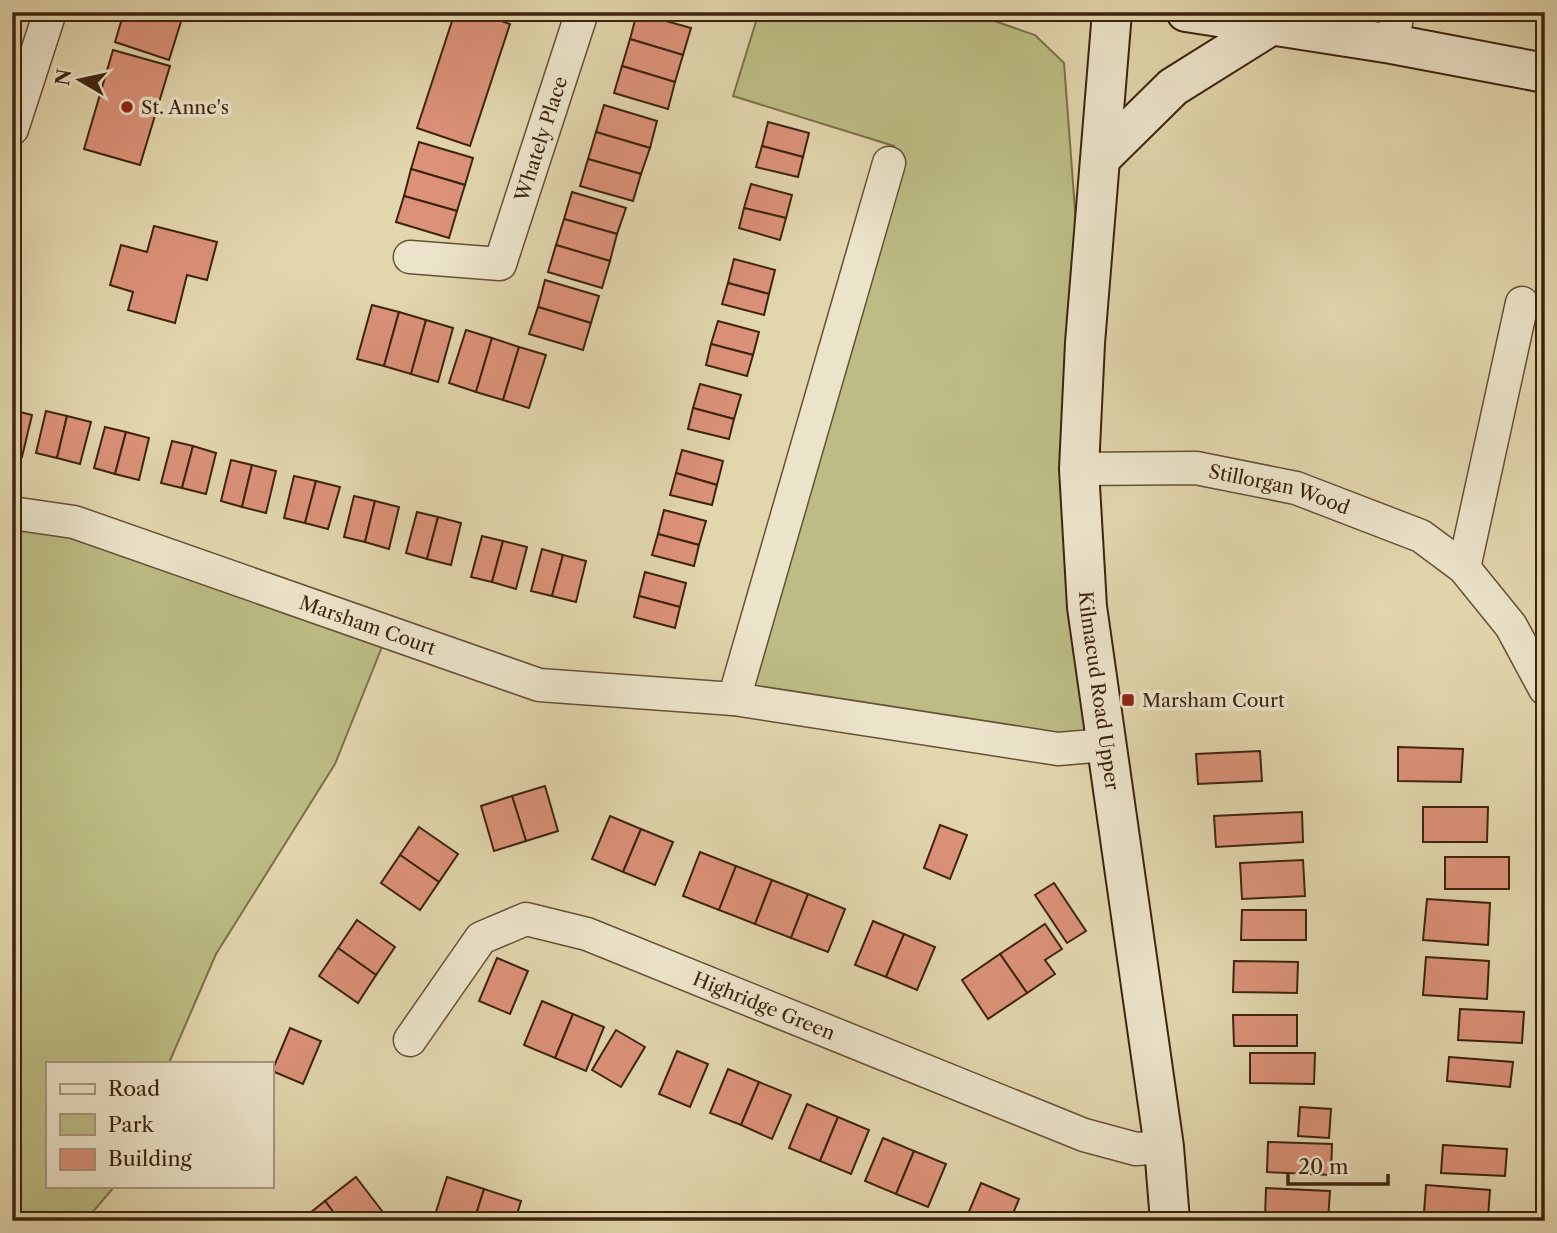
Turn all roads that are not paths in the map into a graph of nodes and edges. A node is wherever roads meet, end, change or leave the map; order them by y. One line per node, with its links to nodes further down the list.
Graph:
1 (50, 12): 8 (street)
2 (582, 12): 11 (street, Whately Place)
3 (1112, 12): 9 (street, Kilmacud Road Upper)
4 (1186, 12): 5 (street)
5 (1272, 25): 6 (street); 9 (street)
6 (1395, 28): 7 (street)
7 (1545, 73)
8 (12, 129)
9 (1101, 158): 13 (street, Kilmacud Road Upper)
10 (889, 163): 17 (street)
11 (410, 257)
12 (1522, 303): 15 (street)
13 (1079, 469): 15 (street, Stillorgan Wood); 18 (street, Kilmacud Road Upper)
14 (12, 513): 17 (street, Marsham Court)
15 (1464, 568): 16 (street, Stillorgan Wood)
16 (1545, 689)
17 (734, 699): 18 (street, Marsham Court)
18 (1106, 745): 20 (street, Kilmacud Road Upper)
19 (410, 1041): 20 (street, Highridge Green)
20 (1164, 1147): 21 (street, Kilmacud Road Upper)
21 (1171, 1221)

